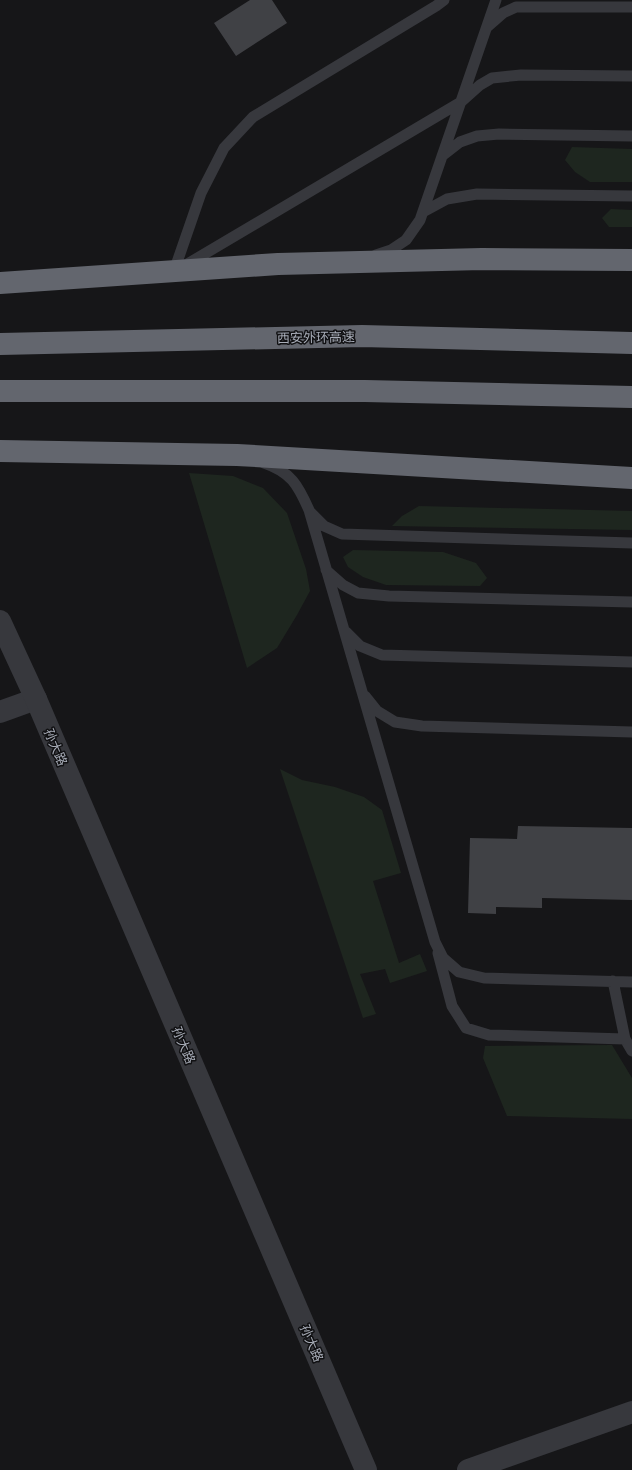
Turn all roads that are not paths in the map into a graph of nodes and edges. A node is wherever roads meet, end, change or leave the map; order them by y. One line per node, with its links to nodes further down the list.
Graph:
1 (444, 0): 13 (lane)
2 (496, 0): 4 (lane)
3 (632, 7): 4 (lane)
4 (487, 28): 6 (lane)
5 (632, 76): 6 (lane)
6 (461, 102): 8 (lane); 13 (lane)
7 (632, 136): 8 (lane)
8 (442, 156): 10 (lane)
9 (632, 196): 10 (lane)
10 (423, 212): 12 (lane)
11 (632, 260): 12 (highway)
12 (356, 262): 13 (highway)
13 (174, 271): 14 (highway)
14 (0, 283)
15 (632, 343): 16 (highway, 西安外环高速)
16 (0, 344)
17 (0, 391): 18 (highway)
18 (632, 397)
19 (0, 451): 20 (highway)
20 (236, 455): 21 (highway); 22 (lane)
21 (632, 478)
22 (309, 510): 23 (lane); 24 (lane)
23 (632, 543)
24 (326, 570): 25 (lane); 27 (lane)
25 (632, 602)
26 (0, 621): 30 (street, 孙大路)
27 (344, 630): 28 (lane); 29 (lane)
28 (632, 662)
29 (362, 692): 32 (lane); 33 (lane)
30 (36, 699): 31 (street); 39 (street, 孙大路)
31 (0, 712)
32 (632, 732)
33 (435, 942): 34 (lane); 36 (lane)
34 (613, 981): 35 (lane); 36 (lane)
35 (632, 982)
36 (625, 1039): 37 (lane)
37 (632, 1051)
38 (632, 1412): 40 (street)
39 (366, 1470)
40 (468, 1470)

